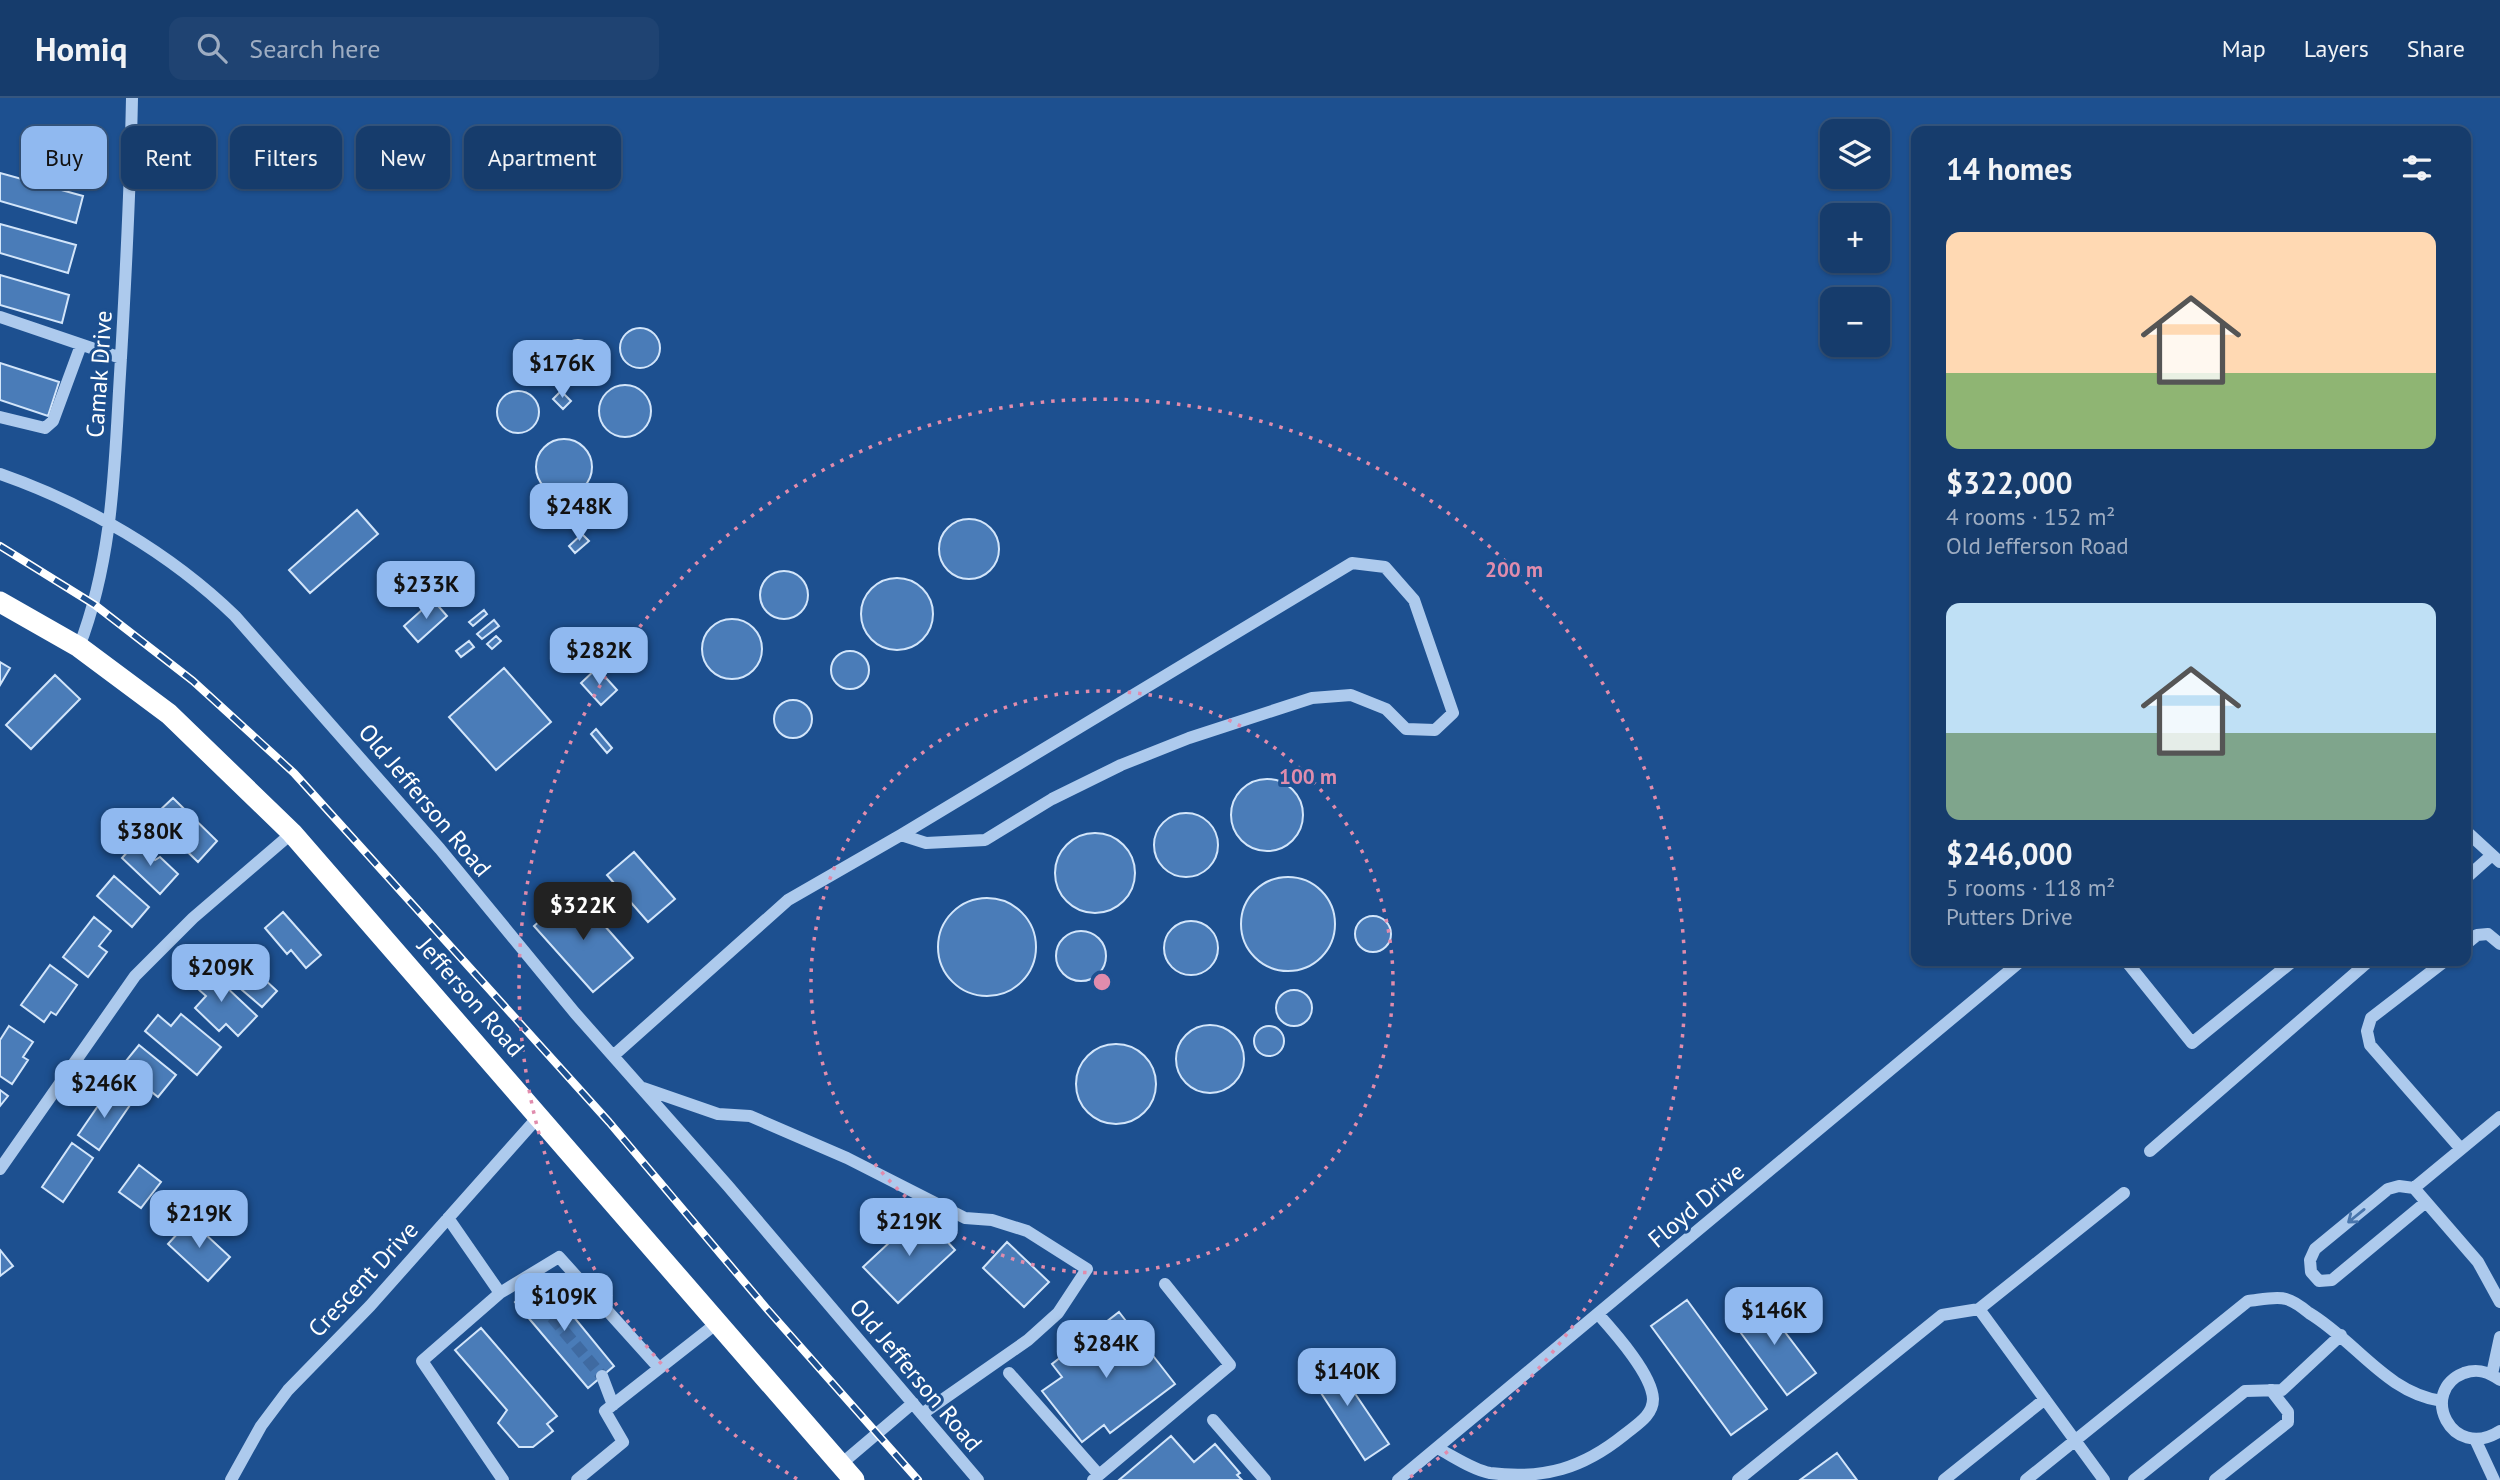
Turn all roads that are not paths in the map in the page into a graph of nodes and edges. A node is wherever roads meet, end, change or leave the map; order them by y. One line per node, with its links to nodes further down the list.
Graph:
1 (132, 98): 4 (street, Camak Drive)
2 (0, 317): 3 (street)
3 (81, 345): 4 (street); 5 (street)
4 (121, 358): 7 (street, Camak Drive)
5 (0, 417)
6 (0, 474): 7 (street, Old Jefferson Road)
7 (109, 525): 9 (street, Camak Drive); 22 (street, Old Jefferson Road)
8 (0, 602): 9 (highway, Jefferson Road)
9 (79, 648): 10 (highway, Jefferson Road)
10 (292, 833): 24 (highway, Jefferson Road); 28 (street)
11 (901, 835): 11 (street); 22 (street)
12 (2471, 836): 13 (street)
13 (2496, 858): 14 (street)
14 (2471, 875)
15 (2471, 940): 16 (street)
16 (2500, 944)
17 (2015, 966): 38 (street, Floyd Drive)
18 (2130, 966): 19 (street)
19 (2287, 966)
20 (2363, 966): 27 (street)
21 (2439, 966): 26 (street)
22 (613, 1056): 23 (street, Old Jefferson Road)
23 (641, 1087): 49 (street, Old Jefferson Road); 51 (street)
24 (538, 1116): 32 (street, Crescent Drive); 39 (highway, Jefferson Road)
25 (2500, 1117): 26 (street)
26 (2461, 1149): 29 (street)
27 (2150, 1151)
28 (0, 1169)
29 (2414, 1188): 31 (street); 31 (street, one-way to 31)
30 (2123, 1193): 37 (street)
31 (2426, 1202): 36 (street)
32 (448, 1217): 34 (street); 60 (street, Crescent Drive)
33 (1165, 1284): 59 (street)
34 (505, 1289): 35 (street); 42 (street); 61 (street)
35 (528, 1290)
36 (2500, 1302)
37 (1979, 1309): 47 (street); 66 (street)
38 (1598, 1314): 56 (street, Floyd Drive); 56 (street)
39 (717, 1323): 42 (street); 57 (highway, Jefferson Road)
40 (2341, 1335): 46 (street); 48 (street); 55 (street)
41 (2500, 1337): 45 (street)
42 (659, 1368): 50 (street)
43 (1009, 1373): 59 (street)
44 (602, 1376): 50 (street)
45 (2496, 1377): 48 (street)
46 (2271, 1391): 58 (street); 71 (street)
47 (2045, 1399): 55 (street); 67 (street)
48 (2442, 1401): 54 (street)
49 (913, 1403): 51 (street, Old Jefferson Road); 57 (street)
50 (613, 1405): 62 (street)
51 (922, 1414): 63 (street, Old Jefferson Road)
52 (1213, 1420): 64 (street)
53 (2500, 1431): 54 (street)
54 (2475, 1439): 72 (street)
55 (2075, 1441): 68 (street); 69 (street)
56 (1437, 1448): 65 (street, Floyd Drive)
57 (847, 1473)
58 (2148, 1476): 70 (street)
59 (1096, 1478)
60 (231, 1480)
61 (503, 1480)
62 (577, 1480)
63 (978, 1480)
64 (1265, 1480)
65 (1398, 1480)
66 (1738, 1480)
67 (1944, 1480)
68 (2026, 1480)
69 (2104, 1480)
70 (2134, 1480)
71 (2215, 1480)
72 (2494, 1480)

